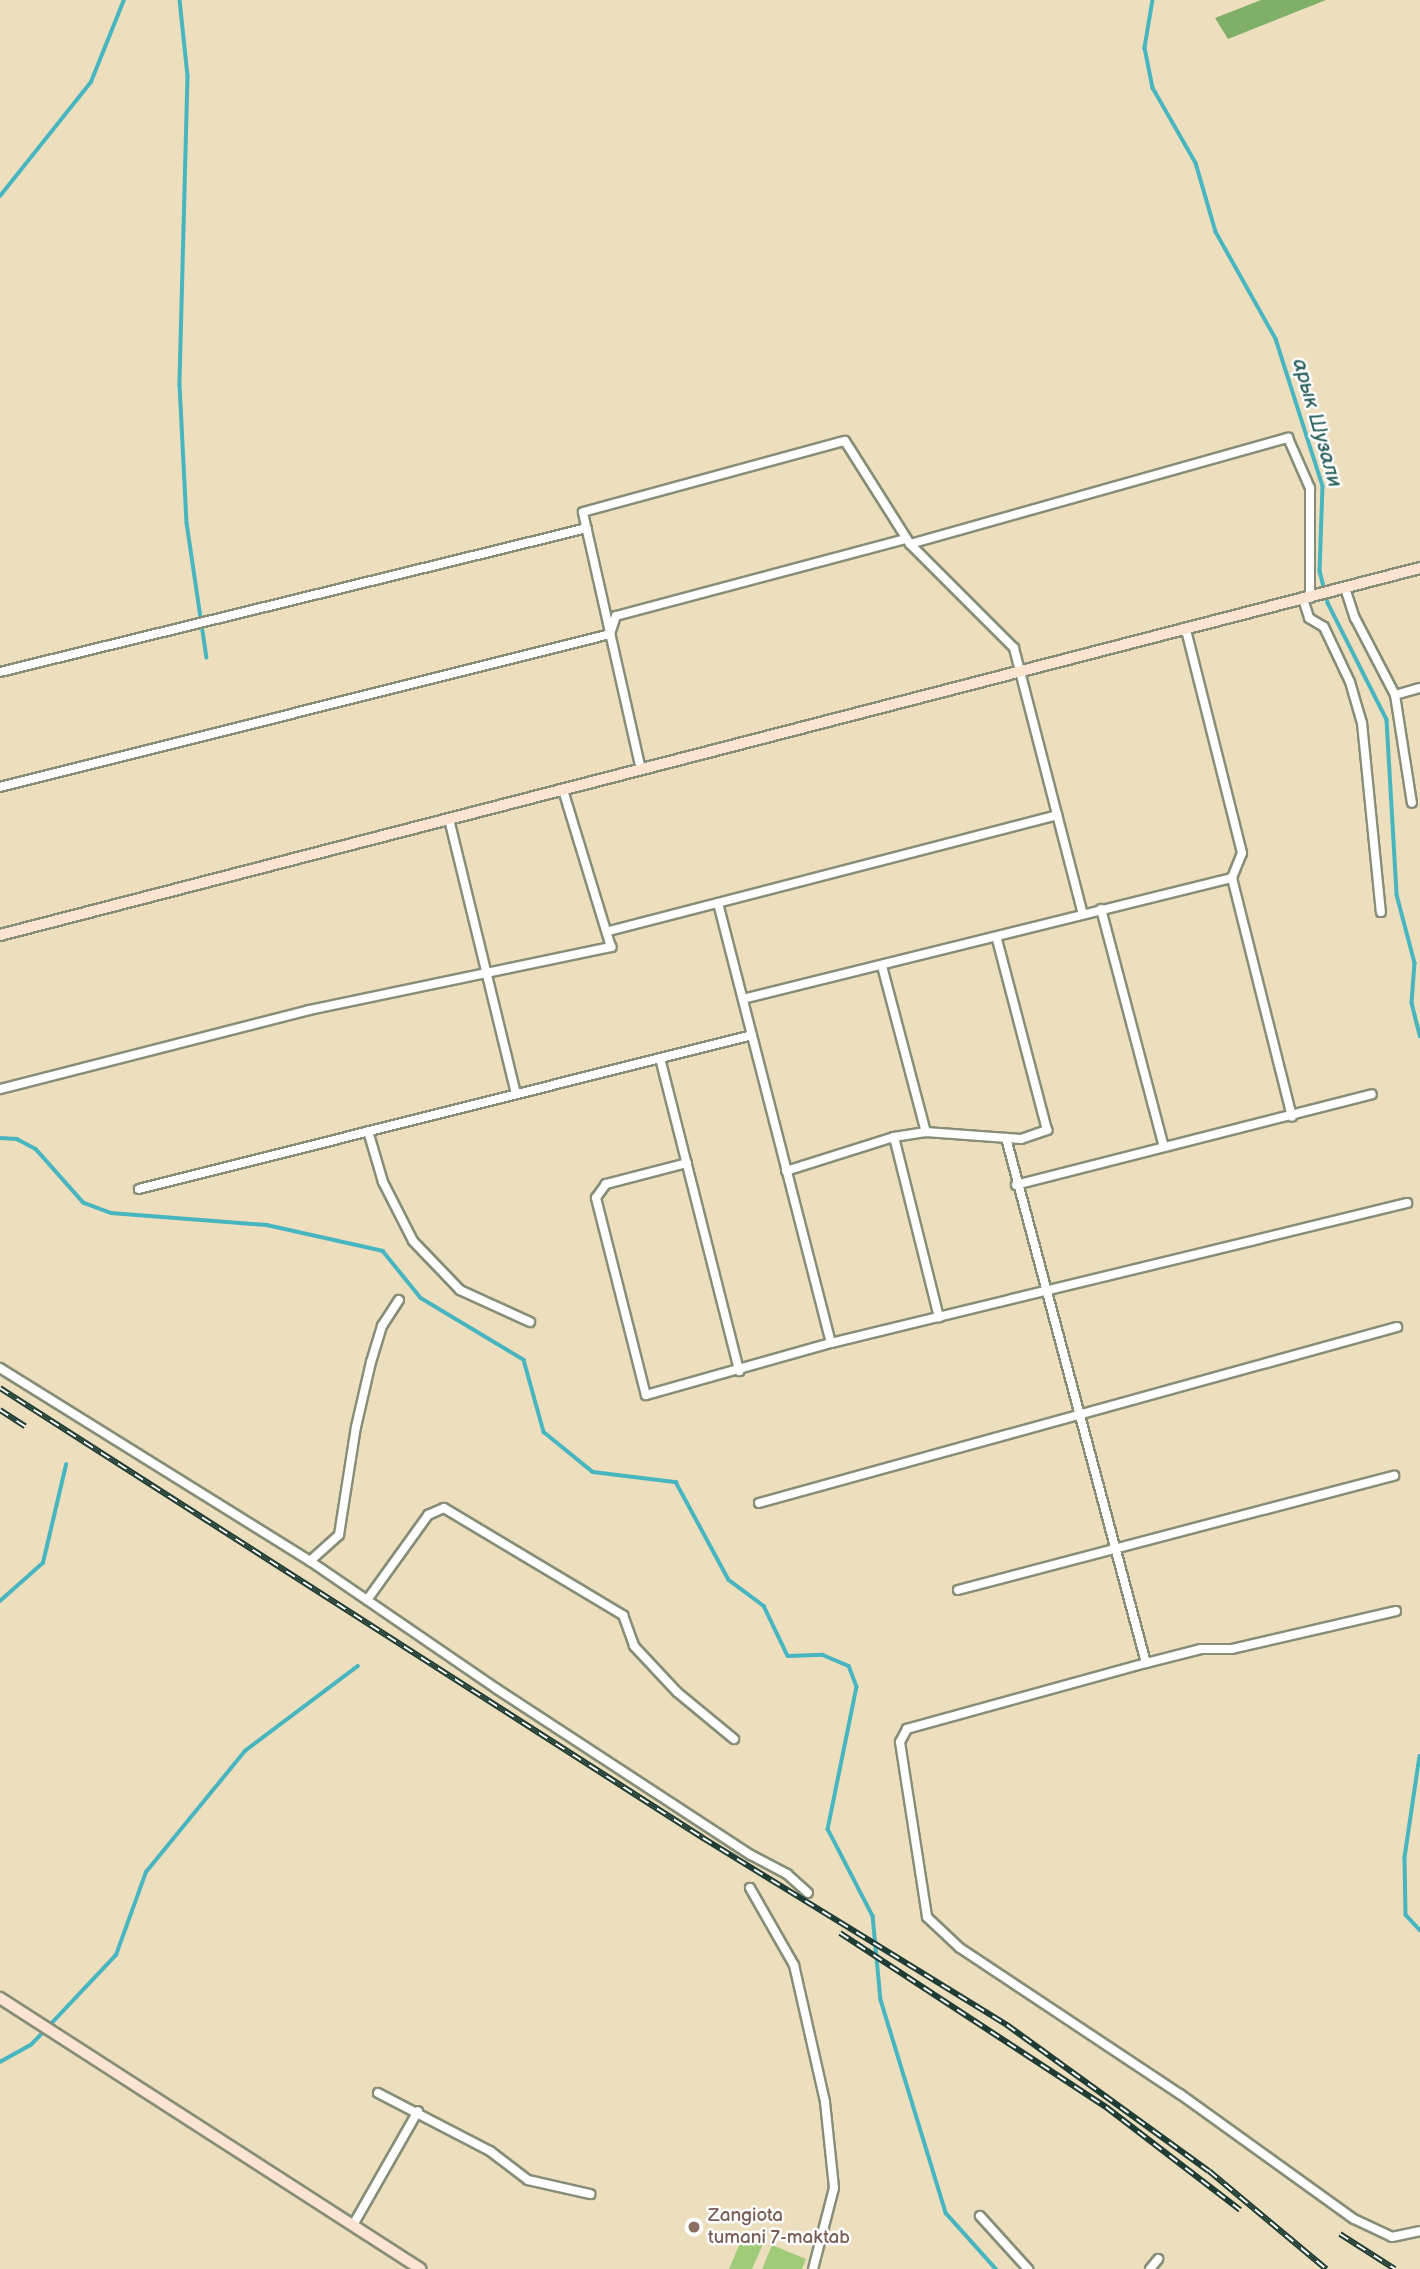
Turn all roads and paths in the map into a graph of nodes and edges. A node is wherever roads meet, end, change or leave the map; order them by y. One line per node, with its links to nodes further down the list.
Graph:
1 (587, 528): 2 (street); 7 (street); 8 (street)
2 (908, 541): 5 (street); 7 (street); 9 (street)
3 (1420, 568): 4 (main road)
4 (1340, 589): 5 (main road); 11 (street)
5 (1310, 598): 6 (main road); 21 (street)
6 (1186, 630): 9 (main road); 18 (street)
7 (610, 634): 12 (street); 13 (street)
8 (0, 672)
9 (1022, 672): 12 (main road); 16 (street)
10 (1420, 688): 11 (street)
11 (1395, 695): 15 (street)
12 (641, 770): 14 (main road)
13 (0, 787)
14 (563, 790): 17 (main road); 23 (street)
15 (1412, 803)
16 (1058, 815): 19 (street); 22 (street)
17 (449, 819): 24 (main road); 27 (street)
18 (1232, 878): 20 (street); 34 (street)
19 (719, 902): 23 (street); 28 (street)
20 (1101, 909): 22 (street); 39 (street)
21 (1381, 912)
22 (1083, 914): 25 (street)
23 (609, 931): 27 (street)
24 (0, 935)
25 (997, 939): 26 (street); 38 (street)
26 (883, 966): 28 (street); 36 (street)
27 (488, 974): 31 (street); 32 (street)
28 (743, 999): 29 (street)
29 (752, 1035): 30 (street); 41 (street)
30 (660, 1058): 32 (street); 40 (street)
31 (0, 1089)
32 (516, 1094): 35 (street)
33 (1372, 1094): 34 (street)
34 (1292, 1117): 39 (street)
35 (368, 1132): 43 (street); 48 (street)
36 (926, 1132): 37 (street); 38 (street)
37 (894, 1137): 41 (street); 47 (street)
38 (1006, 1138): 42 (street)
39 (1163, 1144): 42 (street)
40 (687, 1163): 52 (street); 52 (street)
41 (786, 1171): 50 (street)
42 (1016, 1185): 45 (street)
43 (139, 1189)
44 (1407, 1203): 45 (street)
45 (1046, 1290): 47 (street); 53 (street)
46 (399, 1300): 57 (street)
47 (939, 1317): 50 (street)
48 (530, 1322)
49 (1398, 1327): 53 (street)
50 (831, 1343): 52 (street)
51 (0, 1368): 57 (street)
52 (739, 1371)
53 (1078, 1414): 55 (street); 56 (street)
54 (1394, 1476): 56 (street)
55 (760, 1503)
56 (1115, 1549): 58 (street); 61 (street)
57 (310, 1561): 59 (street)
58 (958, 1590)
59 (367, 1600): 62 (street); 64 (street)
60 (1396, 1611): 61 (street)
61 (1146, 1662): 71 (street)
62 (734, 1739)
63 (750, 1888): 74 (street)
64 (808, 1893)
65 (0, 1998): 70 (main road)
66 (378, 2093): 67 (street)
67 (418, 2111): 68 (street); 70 (street)
68 (590, 2194)
69 (981, 2216): 75 (street)
70 (353, 2225): 73 (main road)
71 (1420, 2231)
72 (1158, 2259): 76 (street)
73 (420, 2269)
74 (813, 2269)
75 (1028, 2269)
76 (1150, 2269)

